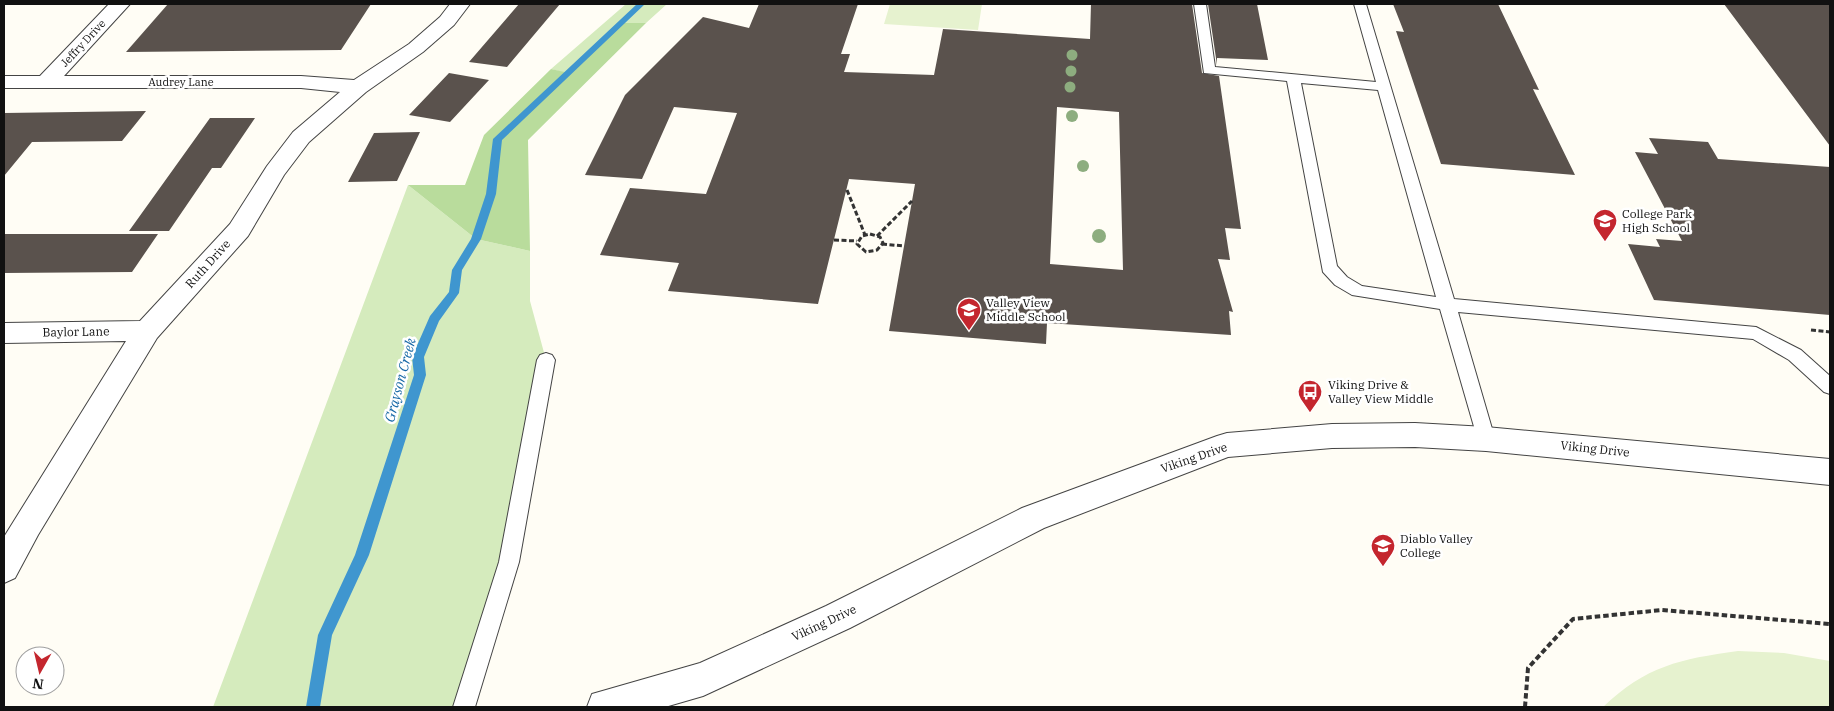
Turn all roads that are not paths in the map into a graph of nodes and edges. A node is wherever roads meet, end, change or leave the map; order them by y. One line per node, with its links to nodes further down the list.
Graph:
1 (120, 4): 7 (street, Jeffry Drive)
2 (460, 4): 8 (street, Ruth Drive)
3 (1200, 4): 5 (lane)
4 (1360, 4): 9 (lane)
5 (1292, 78): 9 (lane); 10 (lane)
6 (4, 82): 7 (street, Audrey Lane)
7 (47, 82): 8 (street, Audrey Lane)
8 (358, 87): 11 (street, Ruth Drive)
9 (1385, 87): 10 (lane)
10 (1449, 305): 14 (lane); 15 (lane)
11 (148, 331): 12 (street, Baylor Lane); 17 (street, Ruth Drive)
12 (4, 332)
13 (546, 360): 18 (lane)
14 (1830, 387)
15 (1486, 439): 16 (street, Viking Drive); 19 (street, Viking Drive)
16 (1830, 472)
17 (4, 568)
18 (464, 707)
19 (605, 707)

